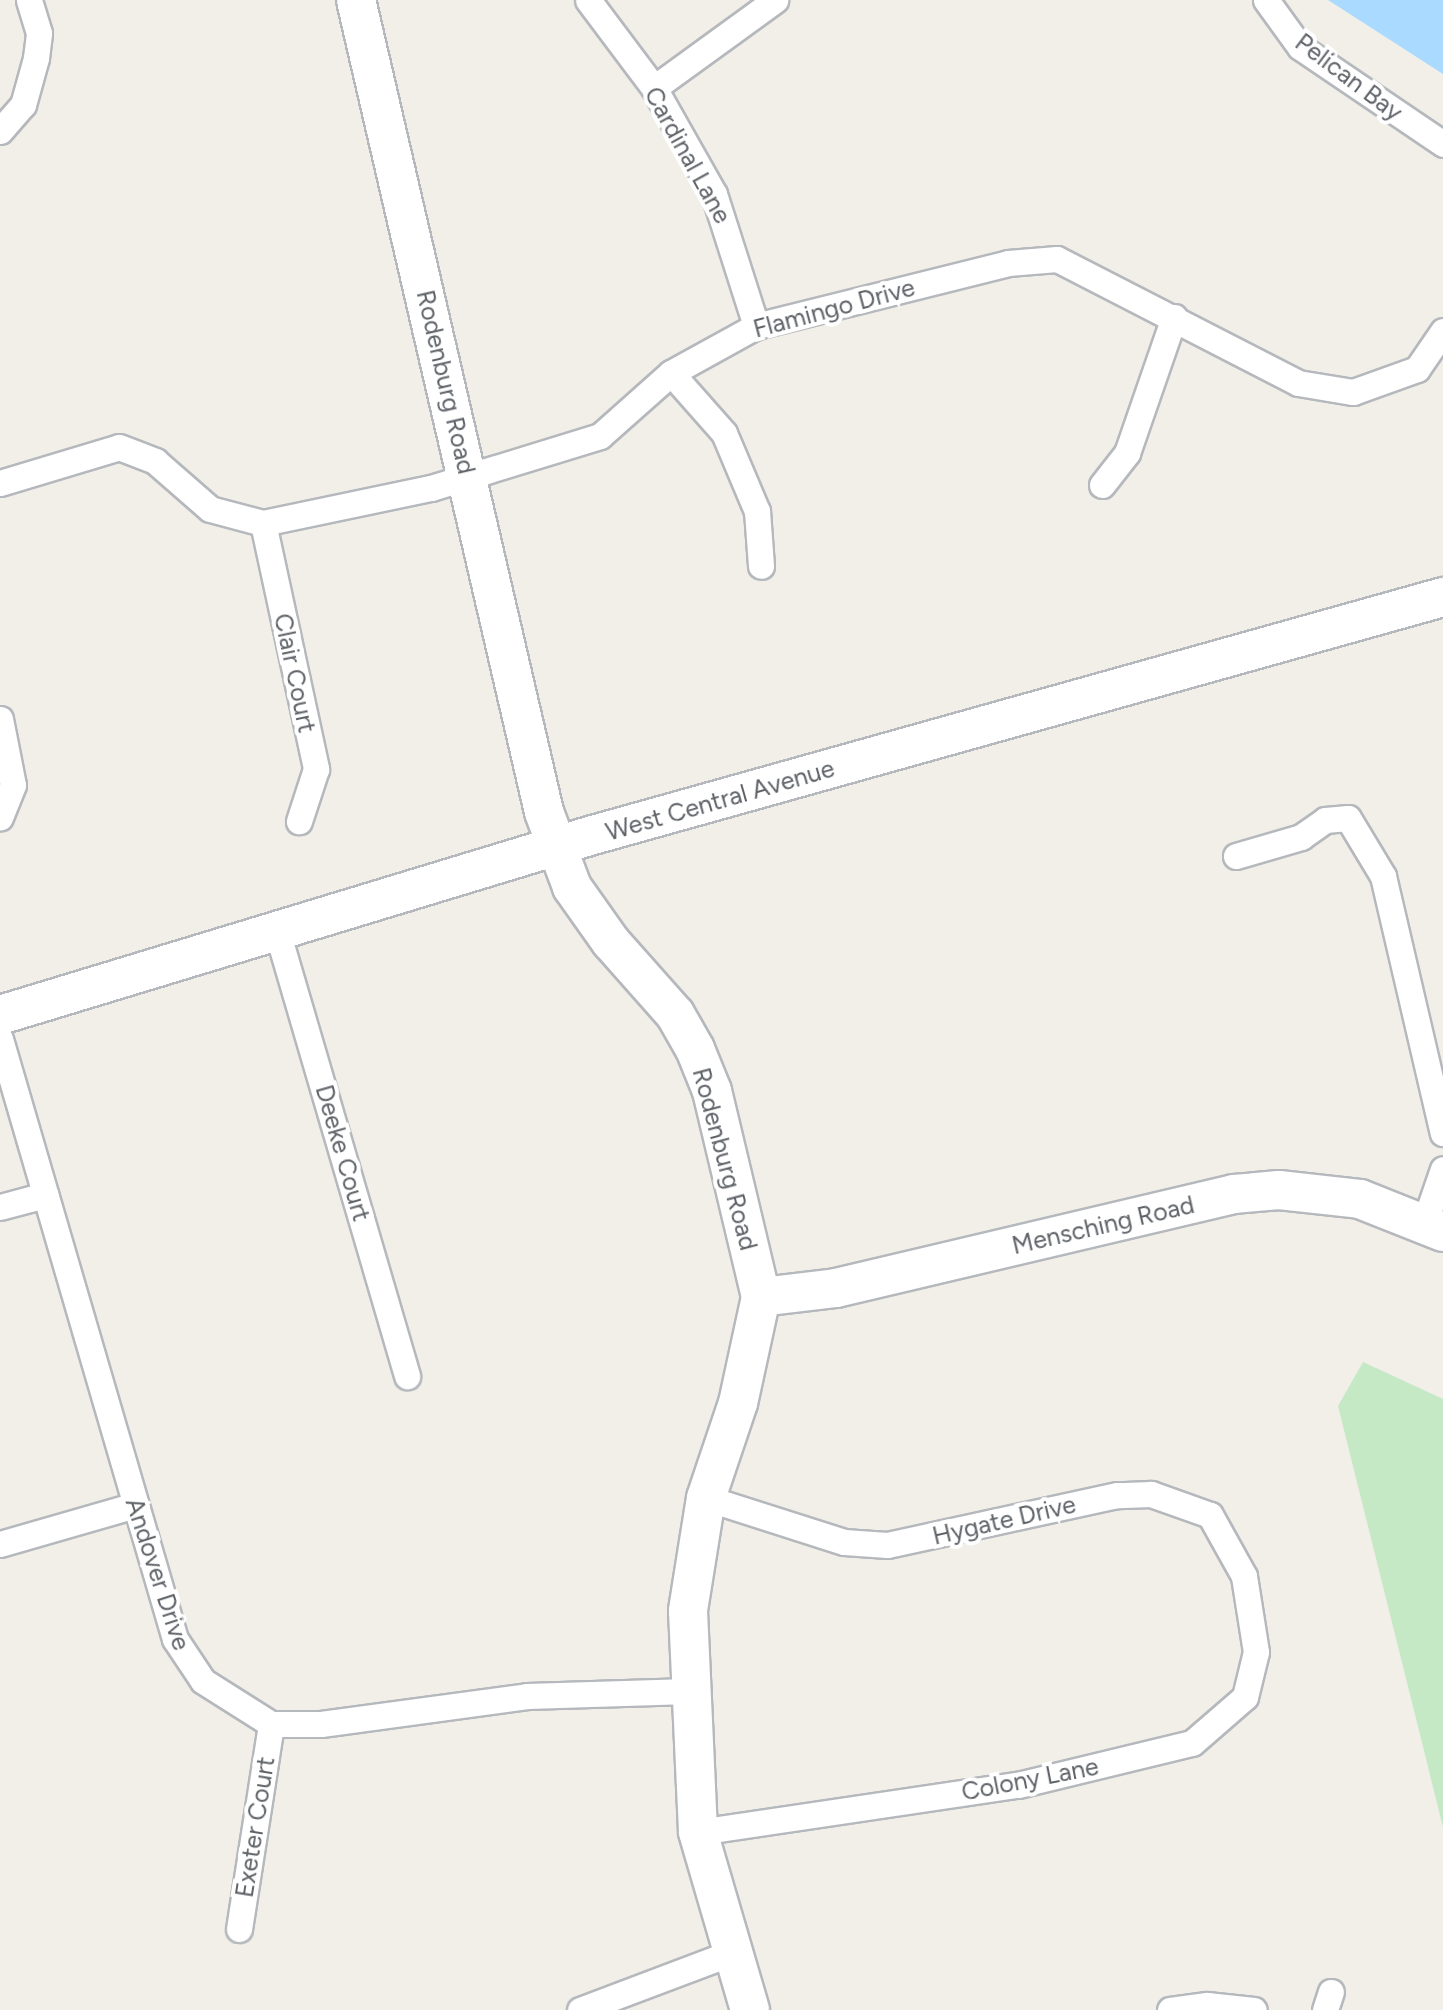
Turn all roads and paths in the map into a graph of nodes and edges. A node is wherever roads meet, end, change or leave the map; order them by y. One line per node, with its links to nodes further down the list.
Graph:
1 (29, 0): 7 (street)
2 (356, 0): 13 (street, Rodenburg Road)
3 (588, 0): 6 (street, Cardinal Lane)
4 (775, 0): 6 (street)
5 (1266, 0): 8 (street, Pelican Bay)
6 (654, 88): 10 (street, Cardinal Lane)
7 (0, 132)
8 (1443, 144)
9 (1174, 317): 10 (street, Flamingo Drive); 11 (street, Flamingo Drive); 15 (street)
10 (756, 326): 12 (street, Flamingo Drive)
11 (1443, 330)
12 (671, 373): 13 (street, Flamingo Drive); 17 (street)
13 (468, 477): 16 (street, Flamingo Drive); 22 (street, Rodenburg Road)
14 (0, 483): 16 (street)
15 (1102, 484)
16 (263, 523): 21 (street, Clair Court)
17 (761, 566)
18 (1443, 597): 22 (street, West Central Avenue)
19 (0, 719): 20 (street)
20 (0, 818)
21 (299, 821)
22 (556, 848): 24 (street, West Central Avenue); 32 (street, Rodenburg Road)
23 (1236, 856): 27 (street)
24 (277, 931): 25 (street, West Central Avenue); 33 (street, Deeke Court)
25 (0, 1015)
26 (0, 1039): 29 (street, Andover Drive)
27 (1443, 1133)
28 (1443, 1170): 31 (street)
29 (44, 1195): 30 (street); 35 (street, Andover Drive)
30 (0, 1207)
31 (1434, 1228): 32 (street, Mensching Road)
32 (761, 1296): 34 (street, Rodenburg Road)
33 (407, 1376)
34 (706, 1498): 37 (street, Hygate Drive); 38 (street, Rodenburg Road)
35 (135, 1505): 36 (street); 39 (street, Andover Drive)
36 (0, 1544)
37 (1250, 1600): 40 (street, Colony Lane)
38 (689, 1691): 39 (street); 40 (street, Rodenburg Road)
39 (271, 1724): 41 (street, Exeter Court)
40 (698, 1832): 42 (street, Rodenburg Road)
41 (239, 1929)
42 (728, 1954): 43 (street); 44 (street, Rodenburg Road)
43 (580, 2010)
44 (750, 2010)
45 (1170, 2010): 46 (street)
46 (1254, 2010)

